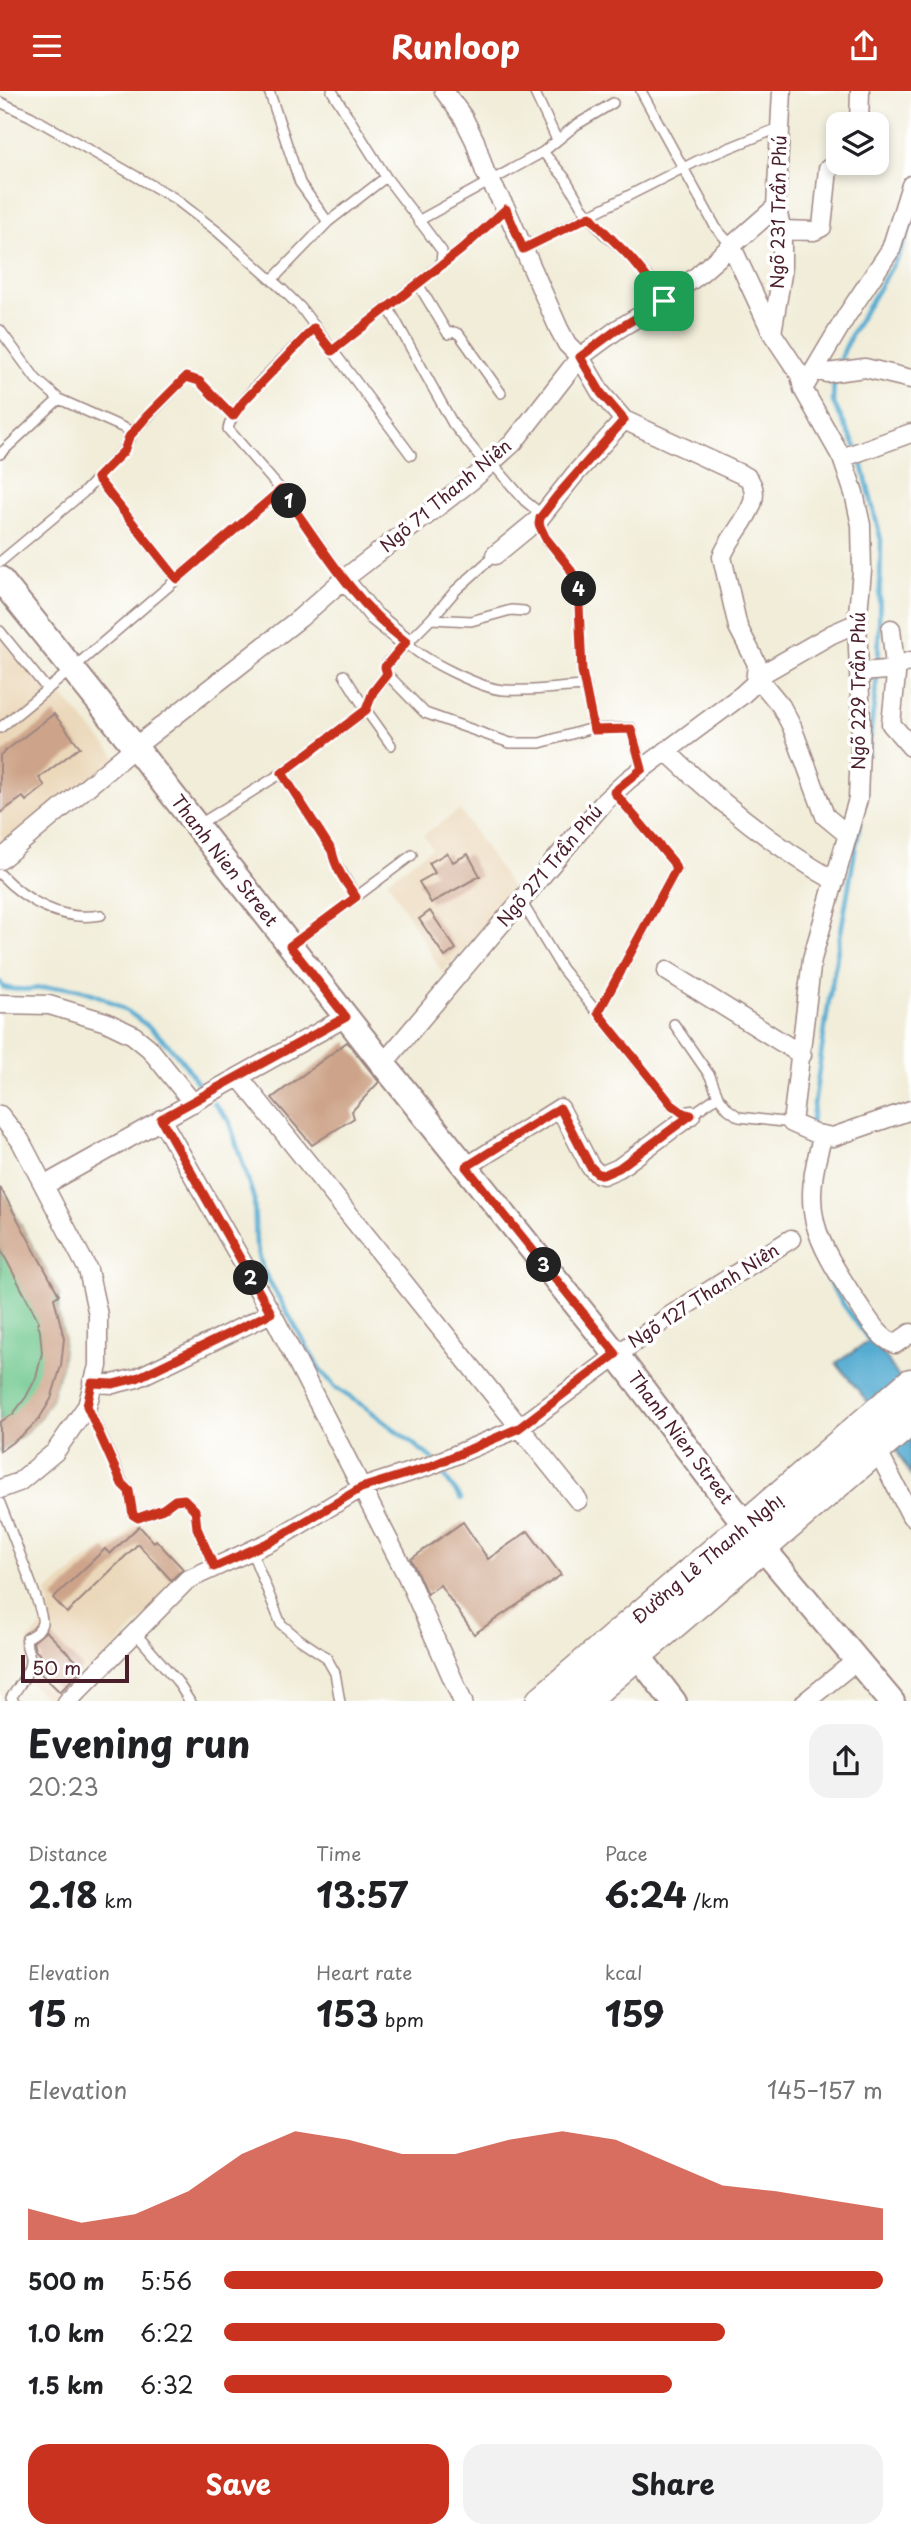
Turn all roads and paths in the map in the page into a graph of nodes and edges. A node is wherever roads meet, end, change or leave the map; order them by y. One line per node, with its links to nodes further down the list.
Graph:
1 (270, 91): 23 (lane)
2 (332, 91): 16 (lane)
3 (444, 91): 17 (street)
4 (534, 91): 12 (lane)
5 (641, 91): 14 (lane)
6 (782, 91): 11 (street, Ngõ 231 Trần Phú)
7 (860, 91): 10 (street)
8 (0, 102): 28 (lane)
9 (613, 103): 12 (lane)
10 (859, 112)
11 (781, 127): 14 (lane); 19 (street, Ngõ 231 Trần Phú)
12 (557, 140): 13 (lane)
13 (543, 152): 17 (lane); 21 (lane)
14 (683, 170): 21 (lane); 25 (lane)
15 (827, 175): 24 (street)
16 (386, 177): 22 (lane); 23 (lane)
17 (490, 181): 20 (street); 22 (lane)
18 (911, 185): 37 (street)
19 (776, 207): 24 (street, Ngõ 231 Trần Phú); 25 (street, Ngõ 71 Thanh Niên)
20 (506, 209): 26 (street); 27 (lane)
21 (590, 216): 26 (lane); 30 (lane)
22 (418, 221): 27 (lane)
23 (328, 222): 28 (lane)
24 (782, 230): 34 (street, Ngõ 231 Trần Phú)
25 (731, 246): 30 (street, Ngõ 71 Thanh Niên); 34 (street, Ngõ 229 Trần Phú)
26 (523, 249): 36 (street)
27 (441, 265): 29 (lane)
28 (272, 280): 32 (lane)
29 (418, 284): 31 (lane); 40 (lane)
30 (664, 301): 36 (street, Ngõ 71 Thanh Niên)
31 (387, 307): 35 (lane); 49 (lane)
32 (314, 328): 35 (lane); 42 (lane)
33 (0, 330): 41 (lane)
34 (772, 333): 39 (street, Ngõ 229 Trần Phú)
35 (332, 351): 48 (lane)
36 (580, 357): 43 (street); 49 (street, Ngõ 71 Thanh Niên)
37 (821, 372): 38 (street); 39 (street)
38 (911, 379)
39 (803, 389): 47 (street, Ngõ 229 Trần Phú)
40 (501, 393)
41 (59, 398): 44 (lane); 46 (lane)
42 (233, 416): 44 (lane); 51 (lane)
43 (624, 420): 52 (street); 68 (street)
44 (133, 432): 50 (lane)
45 (911, 433): 47 (street)
46 (0, 454)
47 (851, 454): 60 (street, Ngõ 229 Trần Phú)
48 (411, 455)
49 (491, 462): 52 (lane); 57 (street, Ngõ 71 Thanh Niên)
50 (97, 478): 54 (lane); 56 (lane)
51 (281, 490): 56 (lane); 57 (lane)
52 (540, 518): 53 (street); 69 (lane)
53 (495, 555): 59 (lane)
54 (0, 562)
55 (0, 579): 64 (street, Thanh Nien Street)
56 (177, 579): 64 (lane)
57 (344, 579): 63 (street); 75 (street, Ngõ 71 Thanh Niên)
58 (524, 611): 59 (lane)
59 (431, 619): 63 (lane)
60 (857, 622): 65 (street, Ngõ 229 Trần Phú); 68 (street, Ngõ 271 Trần Phú)
61 (891, 629): 65 (street)
62 (0, 631): 70 (lane)
63 (406, 642): 66 (lane); 69 (lane)
64 (72, 669): 70 (lane); 75 (street, Thanh Nien Street)
65 (884, 669): 76 (street); 82 (street, Ngõ 229 Trần Phú)
66 (387, 674): 71 (lane); 73 (lane)
67 (344, 675): 71 (lane)
68 (757, 677): 77 (street, Ngõ 271 Trần Phú); 82 (street)
69 (586, 686): 73 (lane)
70 (47, 689): 72 (lane)
71 (366, 710): 74 (lane); 79 (lane)
72 (0, 728)
73 (594, 730): 78 (lane)
74 (391, 745)
75 (135, 747): 81 (street, Thanh Nien Street); 84 (street, Ngõ 71 Thanh Niên)
76 (911, 747)
77 (666, 751): 78 (street, Ngõ 271 Trần Phú); 86 (street)
78 (642, 769): 80 (street, Ngõ 271 Trần Phú)
79 (282, 773): 81 (lane); 87 (lane)
80 (614, 792): 88 (street, Ngõ 271 Trần Phú); 93 (lane)
81 (196, 826): 90 (street, Thanh Nien Street)
82 (848, 835): 86 (street, Ngõ 229 Trần Phú)
83 (412, 855): 87 (lane)
84 (0, 860)
85 (0, 874): 89 (lane)
86 (835, 881): 96 (street, Ngõ 229 Trần Phú)
87 (356, 897): 90 (lane)
88 (521, 901): 93 (lane); 97 (street, Ngõ 271 Trần Phú)
89 (101, 915)
90 (290, 946): 94 (street, Thanh Nien Street)
91 (667, 971): 96 (street)
92 (0, 1005): 100 (street)
93 (598, 1013): 103 (lane)
94 (346, 1017): 97 (street, Thanh Nien Street); 98 (street)
95 (674, 1024): 99 (lane)
96 (802, 1055): 105 (street, Ngõ 229 Trần Phú)
97 (383, 1064): 106 (street, Thanh Nien Street)
98 (239, 1077): 100 (street); 115 (street)
99 (718, 1095): 103 (lane); 105 (lane)
100 (193, 1103): 104 (street)
101 (911, 1110): 105 (street)
102 (0, 1115): 107 (street)
103 (691, 1115): 106 (street)
104 (161, 1119): 107 (street); 109 (street)
105 (808, 1130): 110 (street, Ngõ 229 Trần Phú)
106 (466, 1167): 111 (street, Thanh Nien Street)
107 (45, 1185): 112 (street)
108 (791, 1239): 111 (street, Ngõ 127 Thanh Niên)
109 (271, 1313): 112 (street); 117 (street)
110 (911, 1333)
111 (616, 1354): 115 (street, Ngõ 127 Thanh Niên); 122 (street, Thanh Nien Street)
112 (92, 1383): 114 (street)
113 (910, 1397): 116 (highway, Đường Lê Thanh Nghị)
114 (87, 1406): 118 (street); 124 (lane)
115 (519, 1428): 117 (street, Ngõ 127 Thanh Niên); 119 (street)
116 (880, 1435): 121 (street); 122 (highway, Đường Lê Thanh Nghị)
117 (361, 1488): 123 (street, Ngõ 127 Thanh Niên); 132 (street)
118 (0, 1489)
119 (578, 1500)
120 (0, 1503): 128 (lane)
121 (911, 1516)
122 (755, 1537): 126 (highway, Đường Lê Thanh Nghị); 127 (street, Thanh Nien Street); 133 (highway, Đường Lê Thanh Nghị)
123 (251, 1550): 124 (street, Ngõ 127 Thanh Niên); 131 (lane)
124 (214, 1567): 125 (street, Ngõ 127 Thanh Niên)
125 (136, 1634): 129 (street, Ngõ 127 Thanh Niên); 130 (lane)
126 (636, 1653): 134 (highway, Đường Lê Thanh Nghị); 135 (street)
127 (857, 1660): 136 (street); 137 (street, Thanh Nien Street)
128 (13, 1701)
129 (68, 1701)
130 (189, 1701)
131 (340, 1701)
132 (463, 1701)
133 (543, 1701)
134 (581, 1701)
135 (673, 1701)
136 (806, 1701)
137 (891, 1701)

